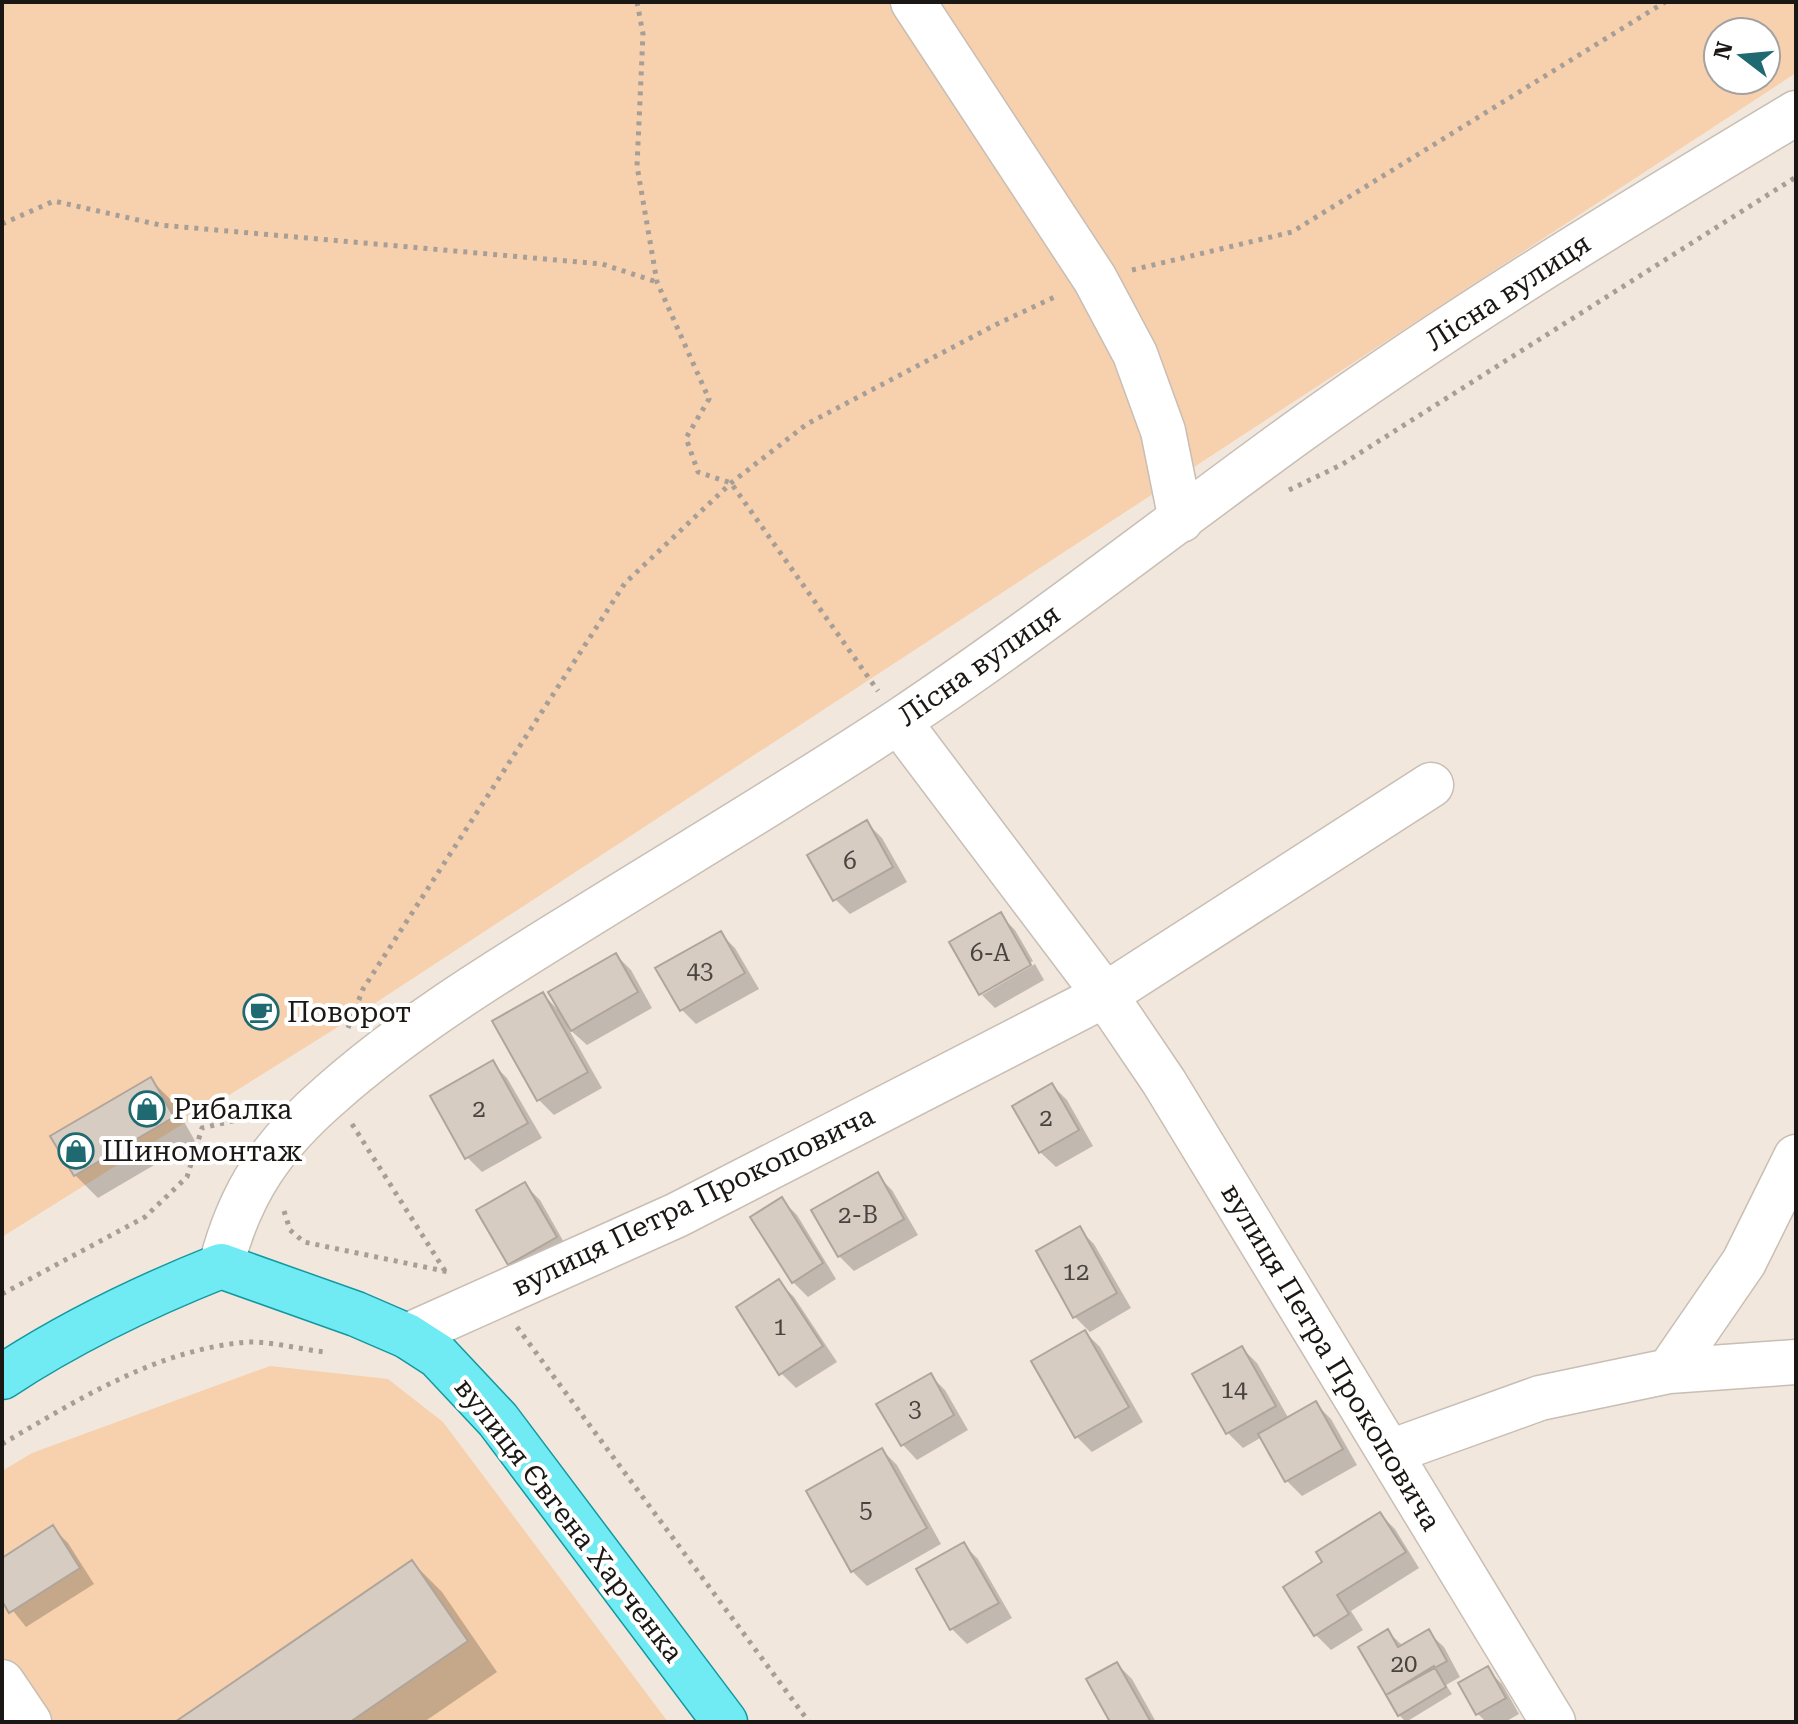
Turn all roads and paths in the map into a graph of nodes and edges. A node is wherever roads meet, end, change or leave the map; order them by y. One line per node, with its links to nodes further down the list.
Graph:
1 (637, 2): 8 (path)
2 (913, 2): 7 (street)
3 (1665, 2): 7 (path)
4 (1796, 113): 11 (street, Лісна вулиця)
5 (1796, 177): 10 (path)
6 (2, 224): 8 (path)
7 (1095, 279): 9 (path); 11 (street)
8 (657, 282): 9 (path)
9 (731, 483): 12 (path); 15 (path)
10 (1285, 492)
11 (1181, 520): 12 (street, Лісна вулиця)
12 (899, 722): 14 (street, вулиця Петра Прокоповича); 16 (street, Лісна вулиця)
13 (1431, 785): 14 (street, вулиця Петра Прокоповича)
14 (1105, 995): 23 (street, вулиця Петра Прокоповича); 30 (street, вулиця Петра Прокоповича)
15 (342, 1042)
16 (332, 1093): 17 (street, Лісна вулиця); 21 (path)
17 (266, 1121): 20 (street, Лісна вулиця); 22 (path)
18 (1796, 1157): 27 (street)
19 (283, 1206): 21 (path)
20 (221, 1266): 24 (main road, вулиця Євгена Харченка); 28 (main road)
21 (446, 1272): 23 (path)
22 (2, 1294)
23 (494, 1296): 24 (street, вулиця Петра Прокоповича); 34 (path)
24 (407, 1336): 33 (main road, вулиця Євгена Харченка)
25 (324, 1352): 29 (path)
26 (1796, 1362): 27 (street)
27 (1669, 1371): 30 (street)
28 (2, 1377)
29 (2, 1444)
30 (1390, 1452): 35 (street, вулиця Петра Прокоповича)
31 (2, 1682): 32 (street)
32 (29, 1722)
33 (725, 1722)
34 (809, 1722)
35 (1553, 1722)

